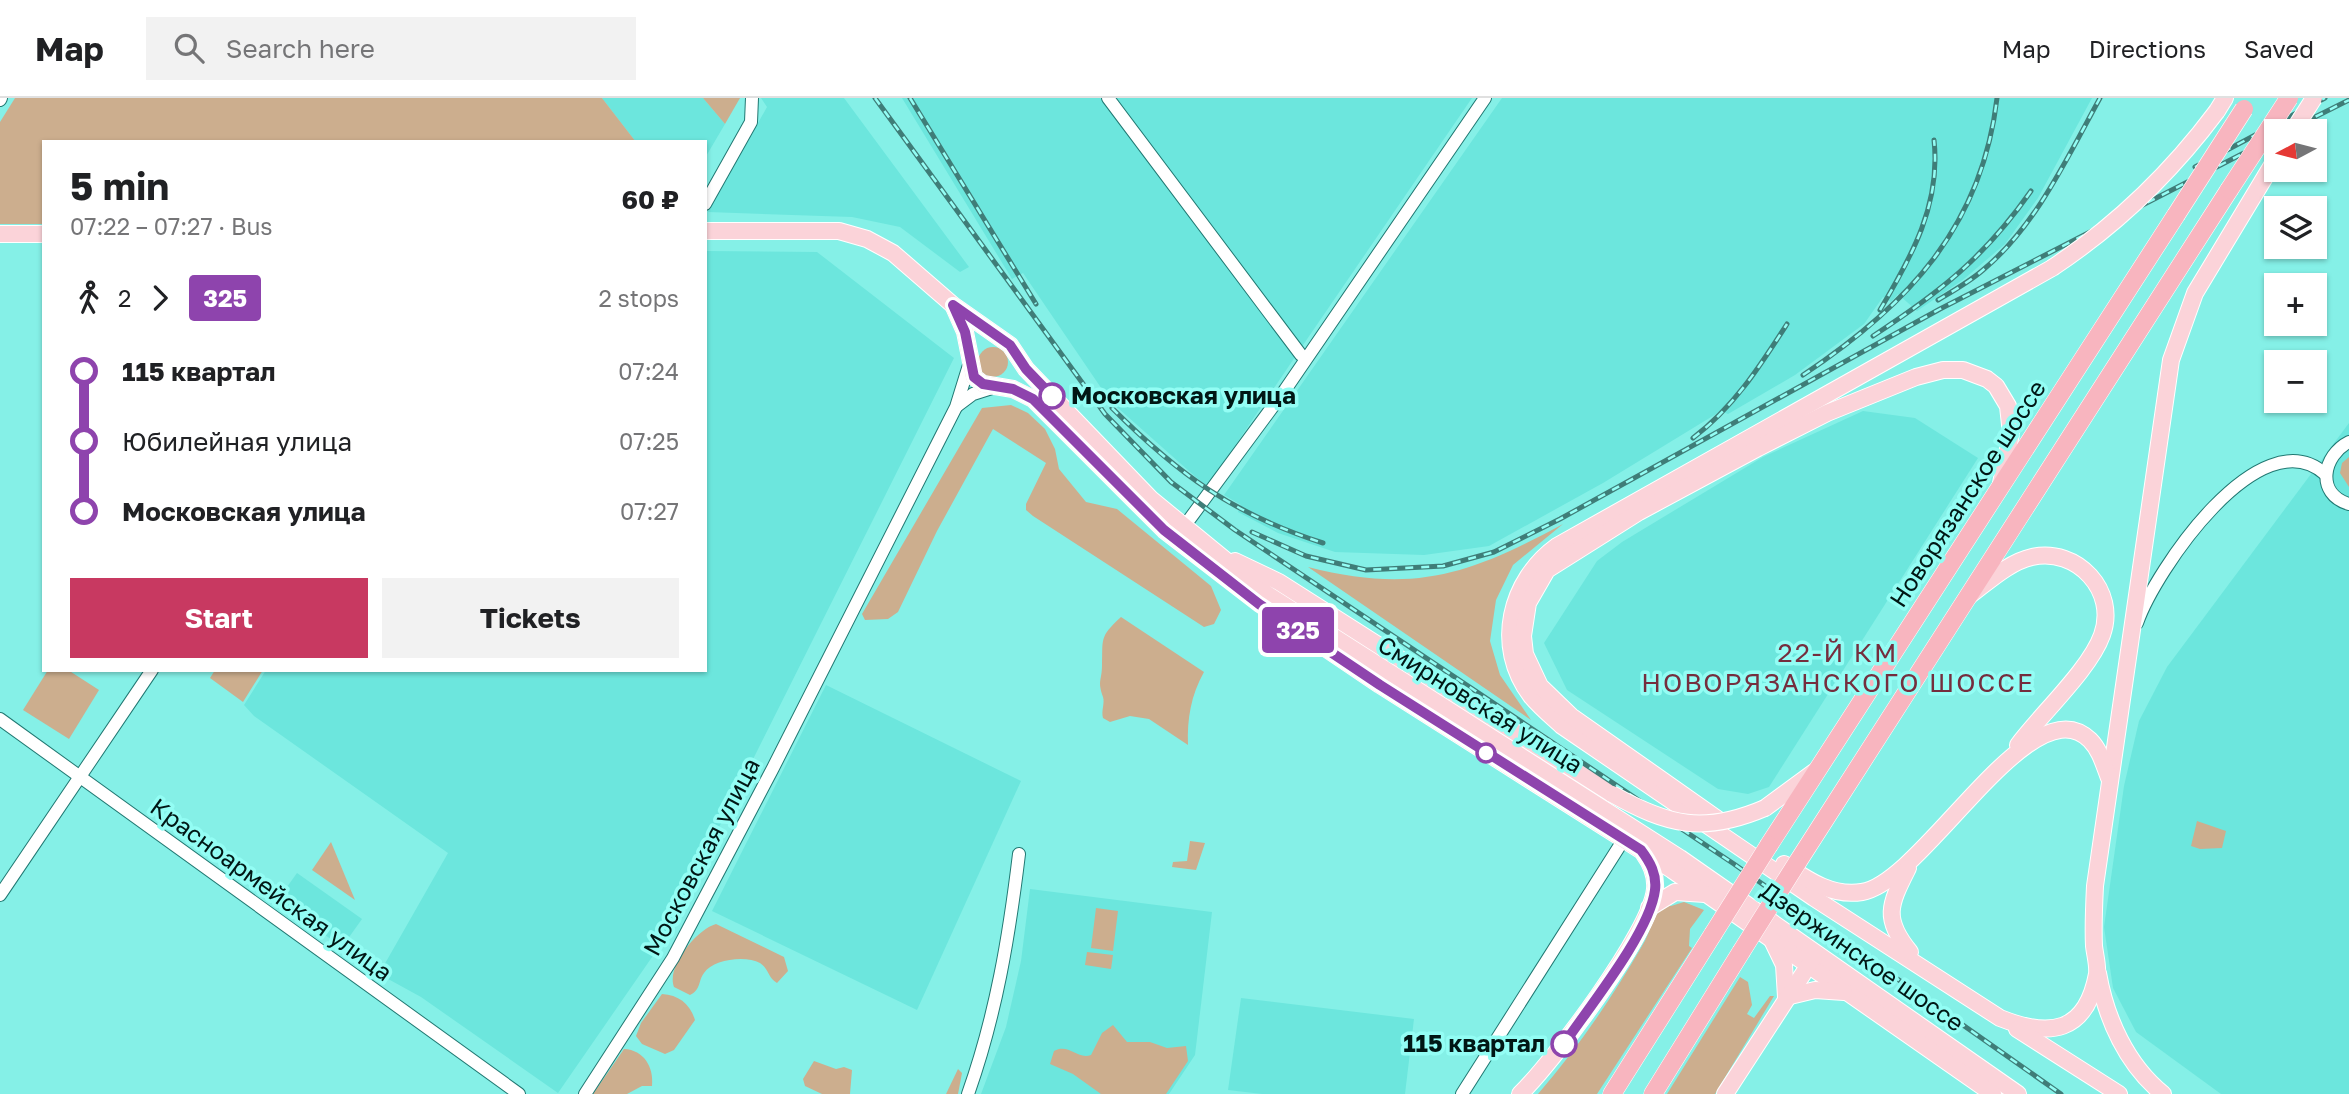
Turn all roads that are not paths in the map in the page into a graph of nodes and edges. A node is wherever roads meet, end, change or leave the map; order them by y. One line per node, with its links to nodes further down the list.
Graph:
1 (752, 98): 10 (street)
2 (1108, 98): 18 (street)
3 (1485, 98): 15 (street)
4 (2289, 98): 29 (highway, bridge)
5 (2314, 98): 8 (main road, bridge)
6 (2247, 103): 25 (highway, Новорязанское шоссе, bridge)
7 (2221, 104): 47 (main road, bridge)
8 (2301, 119)
9 (2264, 178): 30 (main road)
10 (707, 200)
11 (707, 231): 14 (main road, Смирновская улица)
12 (0, 234): 13 (main road)
13 (42, 234)
14 (953, 305): 16 (main road, Смирновская улица); 19 (main road, Смирновская улица)
15 (1335, 315): 18 (street); 22 (street)
16 (1000, 339): 17 (main road, Смирновская улица); 19 (main road)
17 (1017, 355): 20 (main road); 27 (main road, Смирновская улица)
18 (1301, 355): 22 (street)
19 (969, 362): 20 (main road, Смирновская улица); 21 (street, Московская улица)
20 (998, 386): 21 (street); 37 (main road, Смирновская улица)
21 (956, 407): 53 (street, Московская улица)
22 (1249, 436): 27 (street)
23 (2349, 442): 24 (street)
24 (2325, 474): 26 (street); 30 (street)
25 (2000, 490): 33 (highway, Новорязанское шоссе); 40 (main road)
26 (2349, 504)
27 (1183, 528): 28 (main road, Смирновская улица)
28 (1208, 548): 33 (main road, bridge); 41 (main road, Смирновская улица)
29 (1967, 598): 34 (main road); 58 (highway, bridge)
30 (2130, 643): 36 (main road)
31 (151, 672): 35 (street)
32 (0, 719): 35 (street, Красноармейская улица)
33 (1821, 766): 57 (highway, Новорязанское шоссе, bridge)
34 (2002, 766): 36 (main road); 40 (main road)
35 (79, 778): 43 (street); 52 (street, Красноармейская улица)
36 (2110, 781): 48 (main road)
37 (1624, 839): 38 (main road, Смирновская улица); 55 (street)
38 (1641, 850): 41 (main road, Смирновская улица); 44 (main road)
39 (1018, 854): 54 (street)
40 (1910, 863): 47 (main road)
41 (1676, 864): 42 (main road, Дзержинское шоссе); 46 (main road, Дзержинское шоссе)
42 (1707, 894): 44 (main road); 45 (main road, Дзержинское шоссе)
43 (0, 895)
44 (1649, 908): 56 (main road)
45 (1770, 937): 46 (main road, Дзержинское шоссе); 50 (main road)
46 (1813, 958): 49 (main road, Дзержинское шоссе); 50 (main road); 61 (main road, Дзержинское шоссе)
47 (1919, 962): 51 (main road)
48 (2097, 971): 51 (main road); 63 (main road)
49 (1846, 992): 50 (main road); 60 (main road, Дзержинское шоссе)
50 (1786, 997): 59 (main road)
51 (2000, 1018): 62 (main road)
52 (519, 1094)
53 (585, 1094)
54 (968, 1094)
55 (1462, 1094)
56 (1520, 1094)
57 (1612, 1094)
58 (1653, 1094)
59 (1725, 1094)
60 (1993, 1094)
61 (2018, 1094)
62 (2119, 1094)
63 (2163, 1094)

